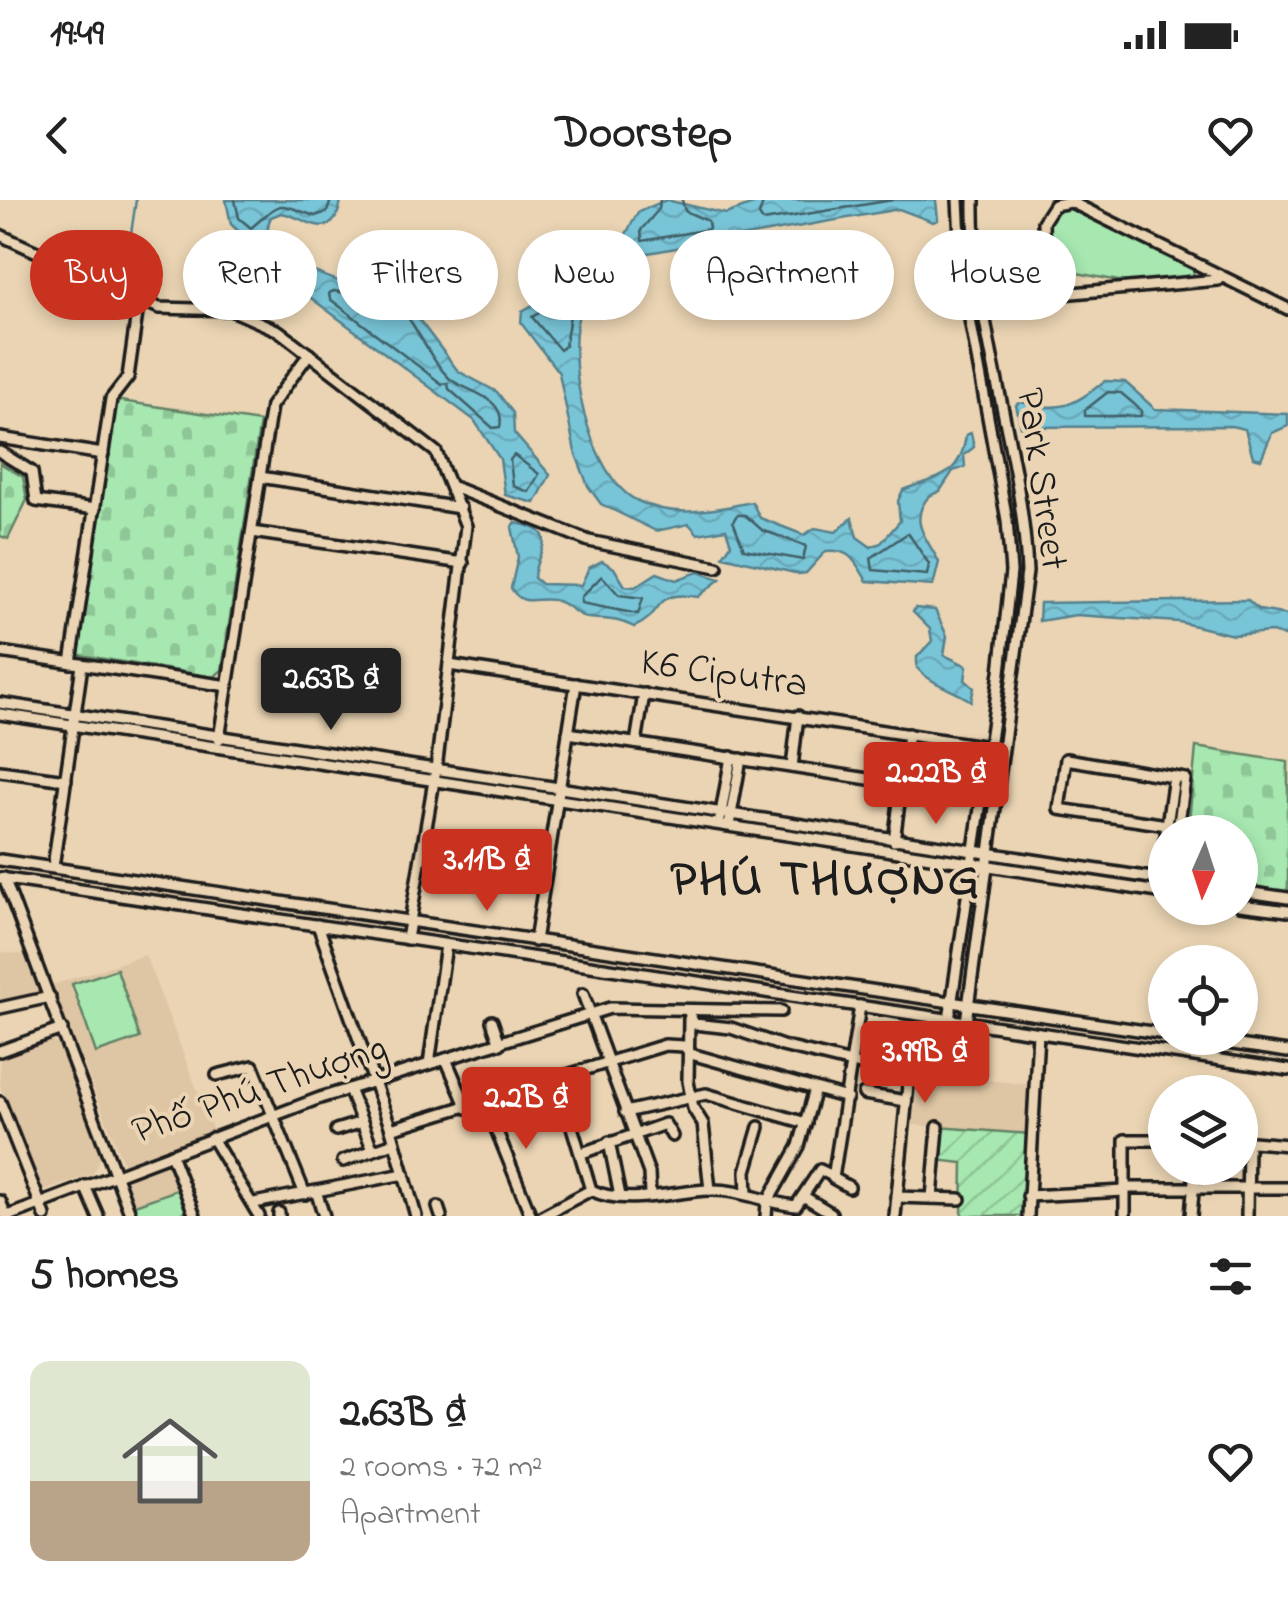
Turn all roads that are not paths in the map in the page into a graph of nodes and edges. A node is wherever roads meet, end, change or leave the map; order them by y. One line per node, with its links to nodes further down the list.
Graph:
1 (958, 200): 14 (street, Park Street)
2 (974, 200): 3 (street, Park Street)
3 (976, 230)
4 (1044, 230): 7 (street)
5 (0, 236): 6 (street)
6 (30, 250)
7 (1222, 279): 8 (street); 10 (street)
8 (1076, 293)
9 (163, 308): 15 (street)
10 (1288, 310)
11 (132, 320): 18 (street)
12 (985, 320): 13 (street, Park Street)
13 (987, 330): 14 (street); 52 (street, Park Street)
14 (971, 332): 41 (street, Park Street)
15 (308, 354): 19 (street); 20 (street)
16 (0, 438): 18 (street)
17 (0, 452): 22 (street)
18 (103, 454): 22 (street)
19 (260, 477): 21 (street); 23 (street)
20 (453, 487): 21 (street); 25 (street)
21 (460, 508): 24 (street)
22 (95, 509): 27 (street)
23 (252, 532): 24 (street); 30 (street)
24 (463, 563): 28 (street)
25 (711, 565)
26 (0, 652): 27 (street)
27 (77, 664): 30 (street); 35 (street)
28 (450, 665): 29 (street, K6 Ciputra); 44 (street)
29 (576, 684): 31 (street, K6 Ciputra); 36 (street)
30 (228, 686): 38 (street)
31 (644, 694): 34 (street, K6 Ciputra); 39 (street)
32 (0, 703): 35 (street)
33 (0, 714): 35 (street)
34 (798, 716): 37 (street, K6 Ciputra); 43 (street)
35 (73, 719): 38 (street); 40 (street); 47 (street)
36 (568, 733): 39 (street); 50 (street)
37 (908, 734): 41 (street, K6 Ciputra); 49 (street)
38 (219, 735): 40 (street); 44 (street)
39 (636, 743): 42 (street)
40 (218, 747): 48 (street)
41 (989, 748): 51 (street, Park Street)
42 (736, 758): 43 (street); 55 (street)
43 (792, 767): 49 (street)
44 (436, 769): 48 (street); 50 (street)
45 (0, 770): 47 (street)
46 (1180, 778): 53 (street); 54 (street); 56 (street)
47 (66, 780): 63 (street)
48 (434, 780): 50 (street); 71 (street)
49 (902, 784): 57 (street)
50 (558, 795): 55 (street); 74 (street)
51 (980, 811): 52 (street); 58 (street, Park Street)
52 (995, 813): 59 (street, Park Street)
53 (1170, 815)
54 (1179, 815)
55 (725, 821): 57 (street); 61 (street)
56 (1148, 828)
57 (894, 840): 58 (street)
58 (974, 851): 59 (street); 61 (street, Park Street)
59 (990, 853): 62 (street, Park Street); 65 (street)
60 (0, 860): 63 (street)
61 (972, 864): 62 (street); 78 (street, Park Street)
62 (988, 866): 66 (street); 79 (street, Park Street)
63 (54, 867): 71 (street)
64 (2, 878): 72 (street); 77 (street)
65 (1148, 878)
66 (1148, 891)
67 (1258, 894): 68 (street)
68 (1288, 898)
69 (1258, 907): 70 (street)
70 (1288, 912)
71 (410, 922): 73 (street); 74 (street)
72 (318, 926): 73 (street); 102 (street)
73 (407, 939): 75 (street)
74 (535, 942): 78 (street)
75 (446, 944): 80 (street); 99 (street)
76 (583, 994): 83 (street)
77 (50, 996): 81 (street); 88 (street)
78 (952, 1002): 79 (street); 85 (street, Park Street)
79 (968, 1005): 87 (street, Park Street); 89 (street)
80 (860, 1006): 85 (street); 98 (street)
81 (0, 1008)
82 (781, 1011): 84 (street)
83 (592, 1013): 84 (street, Phố Phú Thượng); 91 (street, Phố Phú Thượng); 97 (street)
84 (688, 1014): 94 (street); 98 (street)
85 (949, 1020): 87 (street)
86 (492, 1021): 91 (street)
87 (966, 1022): 90 (street)
88 (62, 1030): 93 (street); 136 (street)
89 (1148, 1031)
90 (1038, 1033): 100 (street); 154 (street)
91 (500, 1044): 96 (street, Phố Phú Thượng)
92 (1258, 1048): 95 (street)
93 (0, 1051)
94 (687, 1052): 97 (street); 104 (street); 106 (street)
95 (1288, 1052)
96 (446, 1059): 99 (street, Phố Phú Thượng); 111 (street)
97 (607, 1063): 108 (street); 113 (street)
98 (852, 1063): 107 (street); 109 (street)
99 (429, 1064): 102 (street, Phố Phú Thượng)
100 (1288, 1070)
101 (217, 1075): 114 (street)
102 (374, 1082): 103 (street, Phố Phú Thượng); 121 (street)
103 (349, 1089): 114 (street, Phố Phú Thượng); 115 (street)
104 (815, 1089): 107 (street); 117 (street)
105 (864, 1094): 109 (street)
106 (692, 1097): 113 (street); 117 (street); 146 (street)
107 (848, 1098): 137 (street)
108 (485, 1102): 111 (street); 116 (street)
109 (906, 1102): 155 (street)
110 (0, 1105): 161 (street)
111 (467, 1108): 121 (street)
112 (524, 1111): 116 (street)
113 (625, 1112): 123 (street)
114 (273, 1115): 125 (street, Phố Phú Thượng); 148 (street)
115 (362, 1122): 122 (street); 131 (street)
116 (493, 1122): 171 (street)
117 (806, 1123): 160 (street)
118 (572, 1127): 132 (street)
119 (759, 1127): 150 (street)
120 (938, 1127): 156 (street)
121 (391, 1129): 129 (street)
122 (336, 1130)
123 (632, 1132): 124 (street); 127 (street); 151 (street)
124 (672, 1136)
125 (212, 1138): 133 (street, Phố Phú Thượng); 159 (street)
126 (1148, 1140): 144 (street)
127 (610, 1142): 132 (street); 152 (street)
128 (1258, 1142): 130 (street)
129 (394, 1143): 131 (street); 135 (street)
130 (1288, 1145)
131 (372, 1148): 134 (street)
132 (582, 1153): 145 (street)
133 (171, 1154): 136 (street, Phố Phú Thượng); 167 (street)
134 (342, 1160)
135 (404, 1174): 149 (street); 170 (street)
136 (115, 1175): 140 (street, Phố Phú Thượng); 166 (street)
137 (833, 1176): 141 (street); 153 (street)
138 (1194, 1185): 147 (street)
139 (1246, 1185): 142 (street)
140 (86, 1186): 161 (street, Phố Phú Thượng); 165 (street)
141 (849, 1188)
142 (1246, 1188): 143 (street); 147 (street); 178 (street)
143 (1288, 1188)
144 (1125, 1189): 147 (street); 154 (street); 176 (street)
145 (590, 1190): 152 (street); 172 (street)
146 (710, 1190): 150 (street); 151 (street)
147 (1194, 1190): 177 (street)
148 (305, 1194): 149 (street); 159 (street)
149 (317, 1194): 169 (street)
150 (746, 1194): 160 (street)
151 (650, 1195): 152 (street)
152 (620, 1196)
153 (803, 1196): 160 (street); 162 (street)
154 (1028, 1196): 175 (street)
155 (896, 1198): 156 (street); 174 (street)
156 (932, 1198): 157 (street)
157 (960, 1198)
158 (0, 1201): 163 (street)
159 (254, 1203): 168 (street)
160 (766, 1203): 173 (street)
161 (40, 1204): 163 (street, Phố Phú Thượng); 164 (street)
162 (830, 1214)
163 (9, 1216)
164 (45, 1216)
165 (98, 1216)
166 (131, 1216)
167 (195, 1216)
168 (259, 1216)
169 (324, 1216)
170 (416, 1216)
171 (531, 1216)
172 (542, 1216)
173 (766, 1216)
174 (894, 1216)
175 (1028, 1216)
176 (1125, 1216)
177 (1191, 1216)
178 (1247, 1216)

